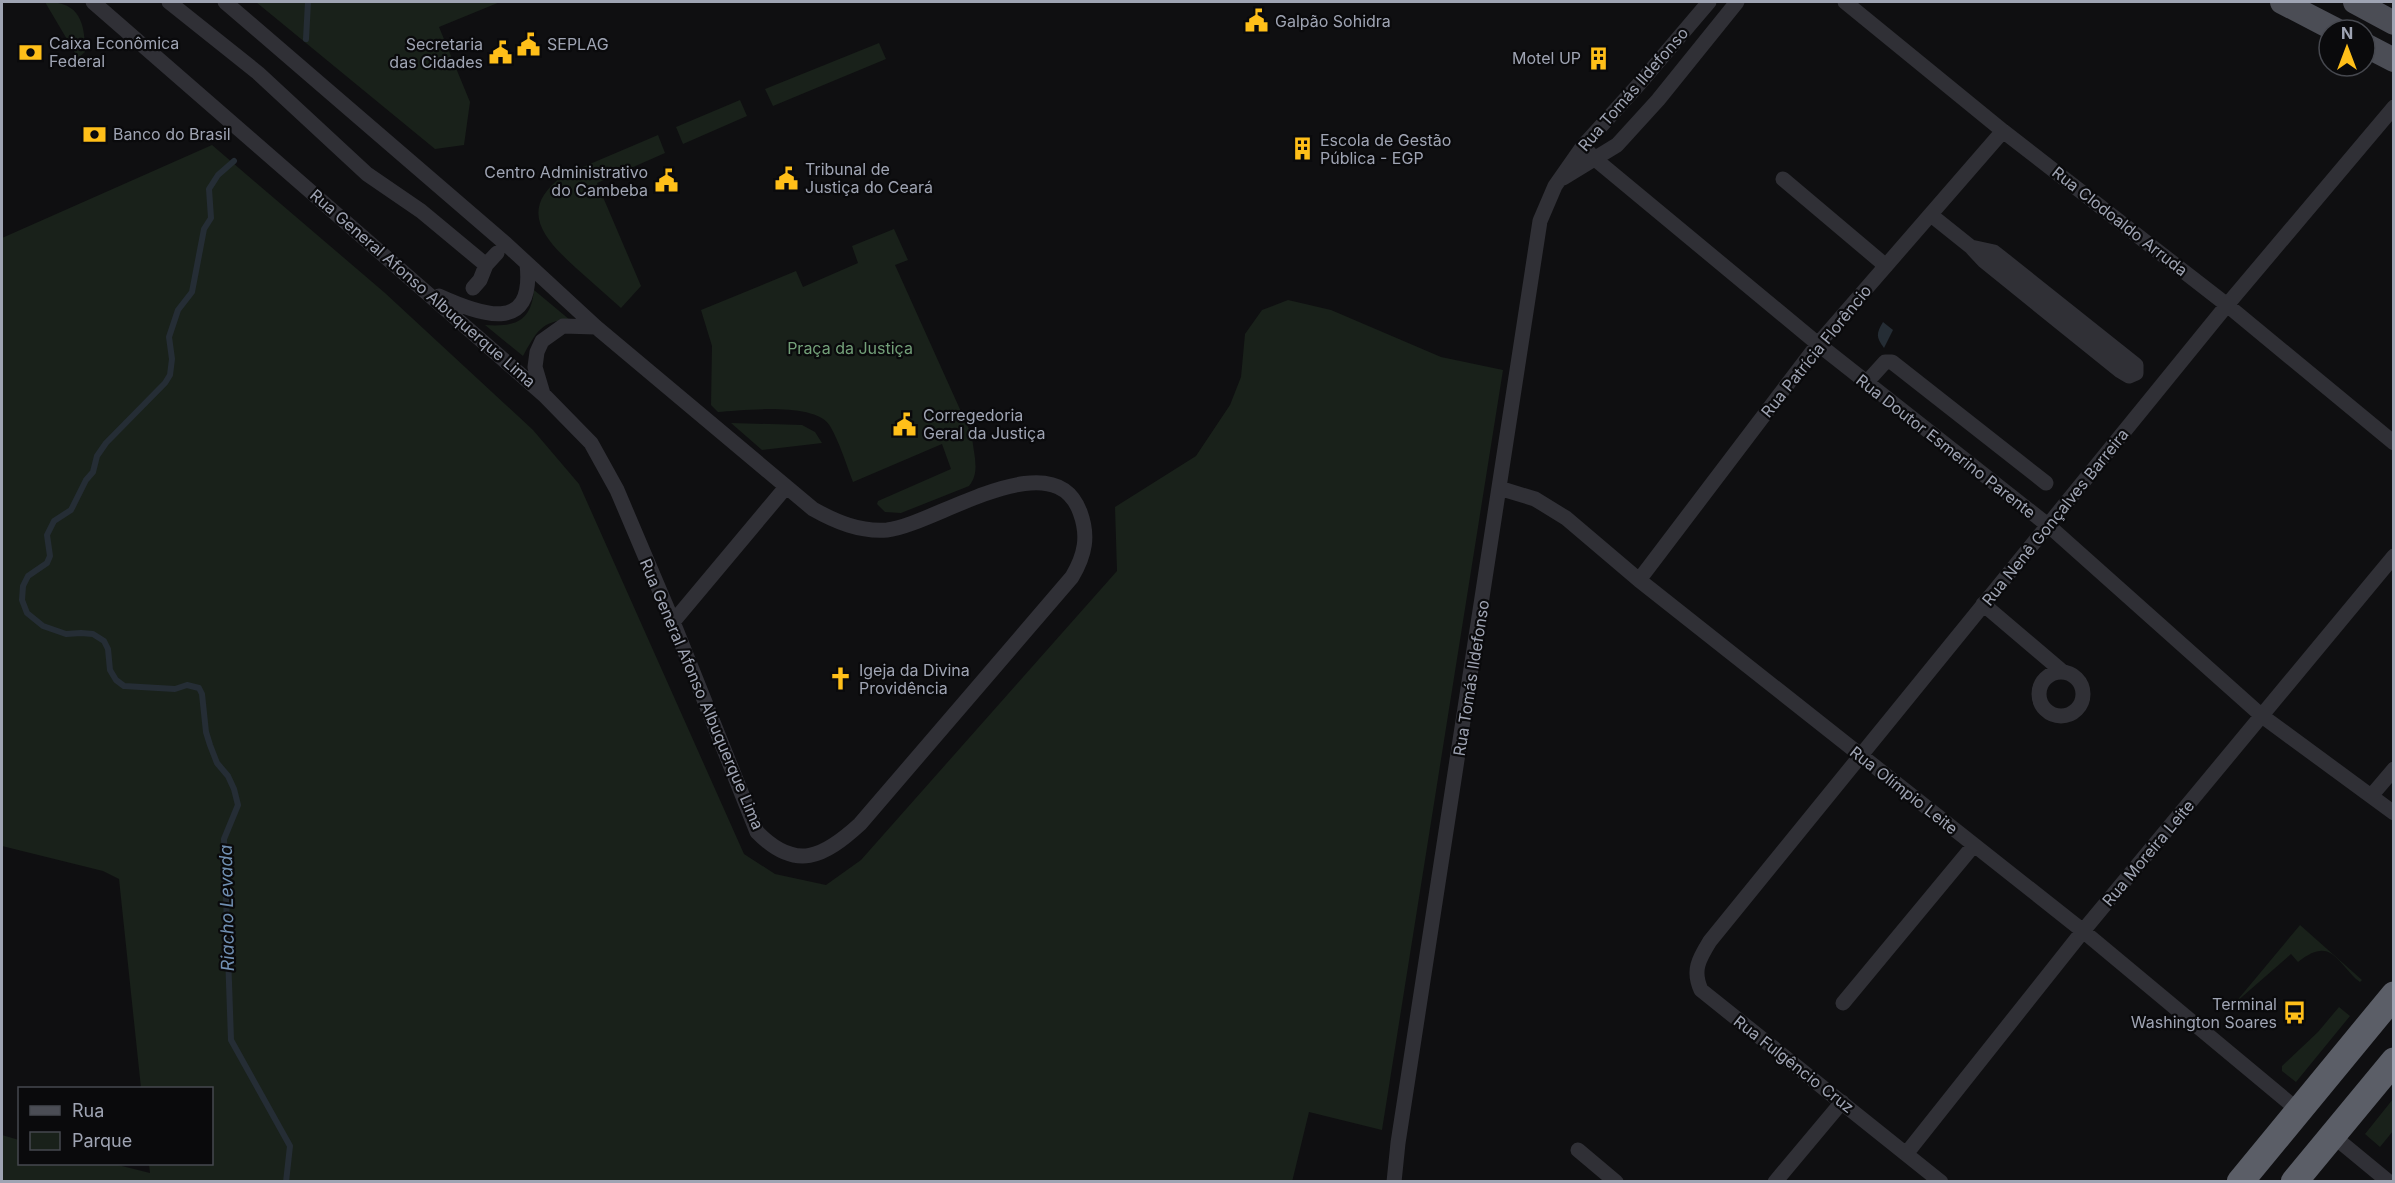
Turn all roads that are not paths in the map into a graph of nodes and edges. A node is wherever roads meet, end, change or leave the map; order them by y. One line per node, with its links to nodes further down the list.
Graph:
1 (93, 2): 27 (street, Rua General Afonso Albuquerque Lima)
2 (169, 2): 25 (street)
3 (225, 2): 24 (street, Rua General Afonso Albuquerque Lima)
4 (1737, 2): 10 (street, Rua Tomás Ildefonso)
5 (1845, 2): 17 (street, Rua Clodoaldo Arruda)
6 (2282, 2): 9 (main road)
7 (2355, 2): 11 (main road)
8 (1706, 5): 10 (street); 14 (street, Rua Tomás Ildefonso)
9 (2317, 20)
10 (1720, 22): 15 (street, Rua Tomás Ildefonso)
11 (2394, 22)
12 (2377, 51): 13 (main road)
13 (2394, 60)
14 (1640, 83): 15 (street); 18 (street, Rua Tomás Ildefonso)
15 (1658, 100): 19 (street, Rua Tomás Ildefonso)
16 (2394, 107): 29 (street, Rua Nenê Gonçalves Barreira)
17 (2003, 131): 22 (street, Rua Patrícia Florêncio); 29 (street, Rua Clodoaldo Arruda)
18 (1583, 146): 19 (street, Rua Doutor Esmerino Parente); 20 (street, Rua Tomás Ildefonso)
19 (1595, 159): 20 (street, Rua Tomás Ildefonso); 31 (street, Rua Doutor Esmerino Parente)
20 (1561, 179): 38 (street, Rua Tomás Ildefonso)
21 (1783, 179): 26 (street)
22 (1931, 215): 26 (street, Rua Patrícia Florêncio); 32 (street)
23 (497, 253): 25 (street)
24 (527, 264): 27 (street); 30 (street, Rua General Afonso Albuquerque Lima)
25 (486, 265): 28 (street)
26 (1886, 266): 31 (street, Rua Patrícia Florêncio)
27 (423, 288): 34 (street, Rua General Afonso Albuquerque Lima)
28 (473, 288)
29 (2227, 305): 35 (street, Rua Clodoaldo Arruda); 39 (street, Rua Nenê Gonçalves Barreira)
30 (596, 327): 34 (street); 37 (street, Rua General Afonso Albuquerque Lima)
31 (1818, 344): 33 (street, Rua Doutor Esmerino Parente); 41 (street, Rua Patrícia Florêncio)
32 (2108, 351)
33 (1866, 383): 36 (street); 39 (street, Rua Doutor Esmerino Parente)
34 (544, 395): 43 (street, Rua General Afonso Albuquerque Lima)
35 (2394, 443)
36 (2046, 483)
37 (786, 487): 43 (street); 43 (street, Rua General Afonso Albuquerque Lima)
38 (1499, 488): 41 (street, Rua Olímpio Leite); 61 (street, Rua Tomás Ildefonso)
39 (2049, 526): 42 (street, Rua Nenê Gonçalves Barreira); 45 (street, Rua Doutor Esmerino Parente)
40 (2394, 556): 45 (street, Rua Moreira Leite)
41 (1639, 580): 46 (street, Rua Olímpio Leite)
42 (1983, 604): 44 (street); 46 (street, Rua Nenê Gonçalves Barreira)
43 (673, 622)
44 (2063, 672)
45 (2262, 716): 48 (street, Rua Doutor Esmerino Parente); 52 (street, Rua Moreira Leite)
46 (1861, 757): 50 (street, Rua Olímpio Leite); 51 (street, Rua Nenê Gonçalves Barreira)
47 (2394, 769): 48 (street)
48 (2371, 796): 49 (street, Rua Doutor Esmerino Parente)
49 (2394, 813)
50 (1974, 845): 52 (street, Rua Olímpio Leite); 54 (street)
51 (1720, 929): 56 (street, Rua Fulgêncio Cruz)
52 (2083, 932): 57 (street, Rua Olímpio Leite); 60 (street, Rua Moreira Leite)
53 (2394, 995): 57 (highway)
54 (1844, 1003)
55 (2394, 1061): 58 (highway)
56 (1842, 1102): 60 (street, Rua Fulgêncio Cruz); 63 (street)
57 (2299, 1111): 65 (highway)
58 (2332, 1135): 66 (highway); 67 (street)
59 (1578, 1150): 62 (street)
60 (1906, 1154): 64 (street, Rua Fulgêncio Cruz)
61 (1394, 1182)
62 (1616, 1182)
63 (1775, 1182)
64 (1941, 1182)
65 (2240, 1182)
66 (2294, 1182)
67 (2389, 1182)

